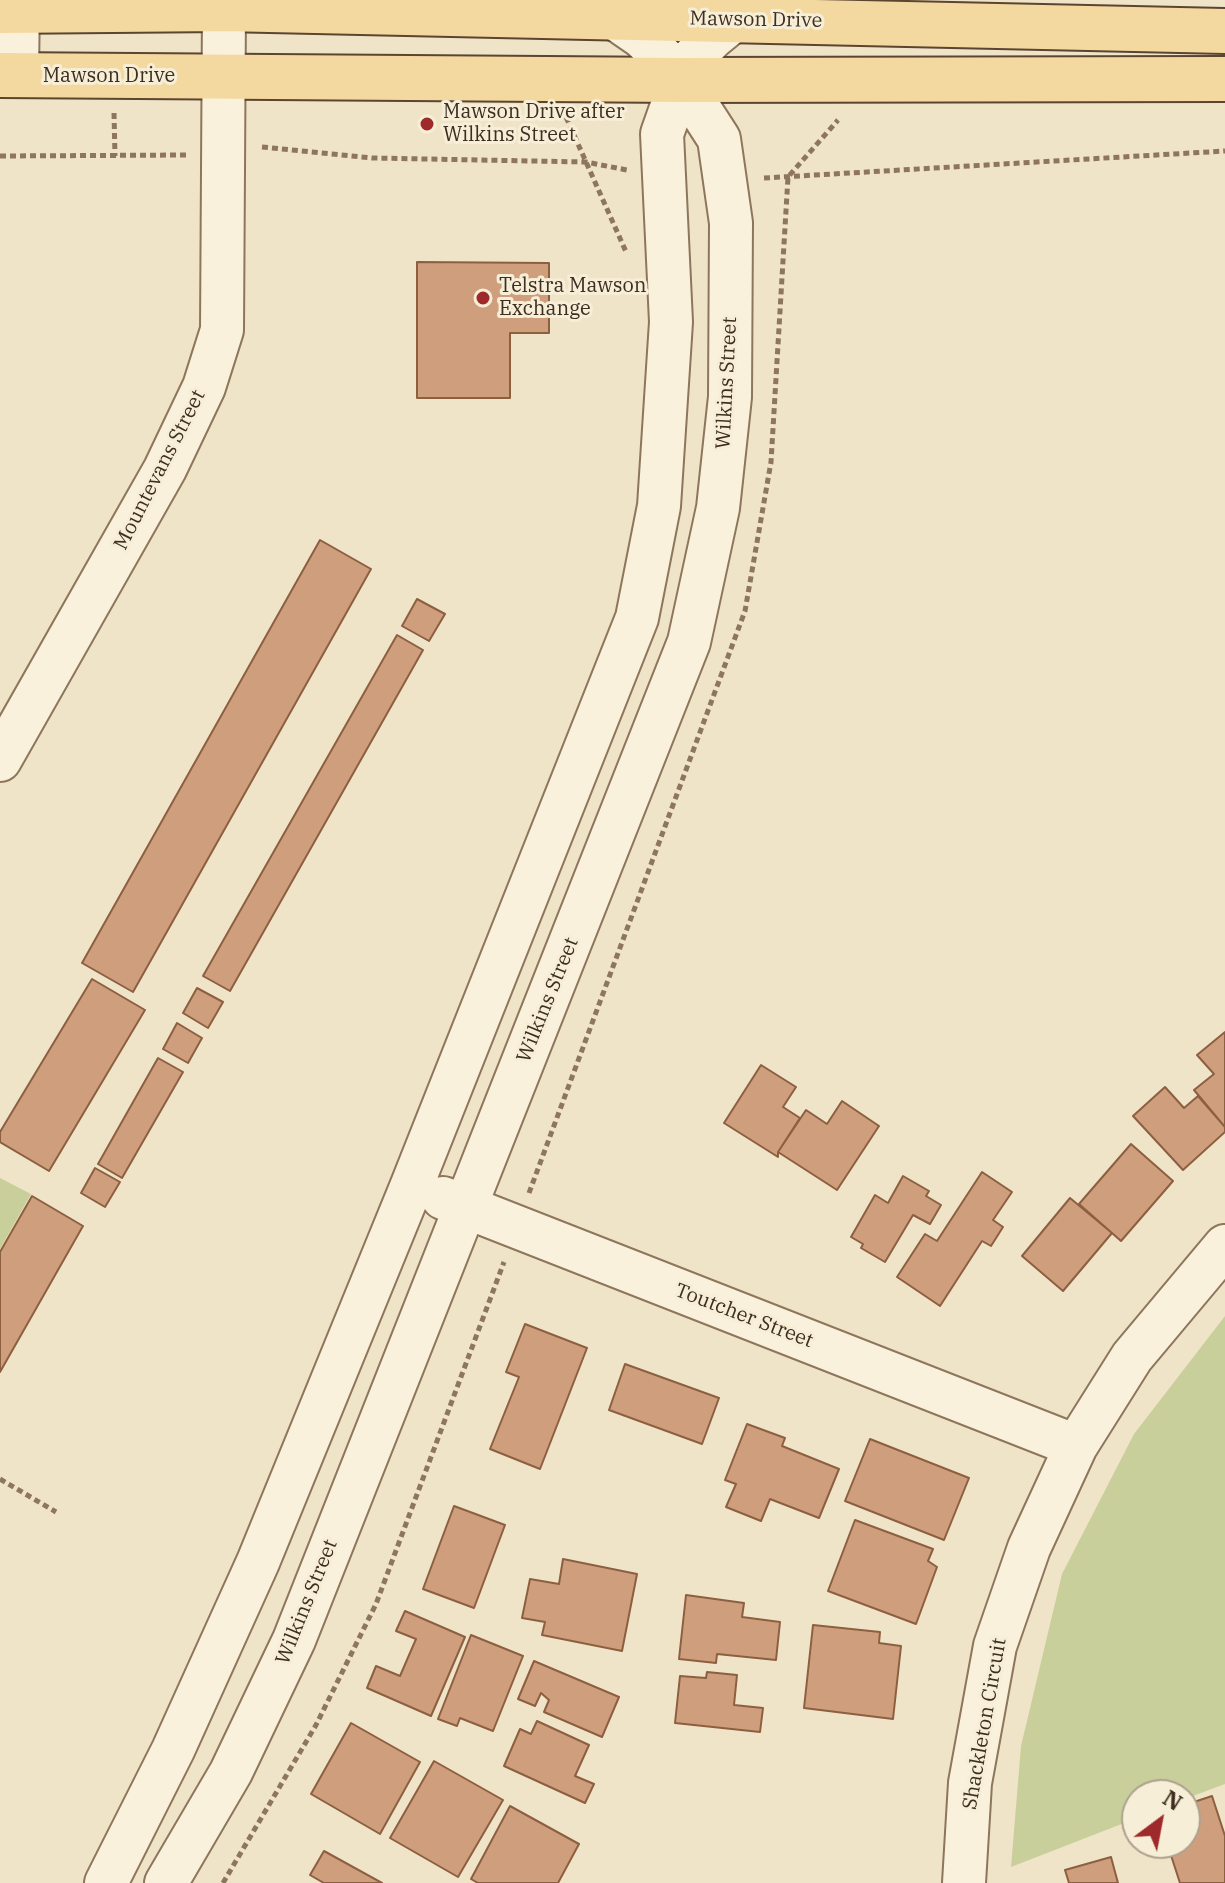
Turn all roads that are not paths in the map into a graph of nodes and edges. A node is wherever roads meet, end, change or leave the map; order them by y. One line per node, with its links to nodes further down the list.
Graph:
1 (12, 7): 2 (main road, Mawson Drive); 6 (street)
2 (224, 9): 3 (main road, Mawson Drive); 7 (street, Mountevans Street)
3 (613, 17): 4 (main road, Mawson Drive); 9 (street, Wilkins Street)
4 (734, 20): 5 (main road, Mawson Drive); 9 (street)
5 (1225, 31)
6 (8, 75): 7 (main road, Mawson Drive)
7 (223, 77): 9 (main road, Mawson Drive); 10 (street, Mountevans Street)
8 (1225, 79): 9 (main road, Mawson Drive)
9 (681, 80): 11 (street); 12 (street, Wilkins Street)
10 (0, 760)
11 (412, 1185): 12 (street, Toutcher Street); 15 (street)
12 (466, 1207): 14 (street, Toutcher Street); 16 (street, Wilkins Street)
13 (1225, 1246): 14 (street, Shackleton Circuit)
14 (1076, 1446): 17 (street, Shackleton Circuit)
15 (106, 1883)
16 (166, 1883)
17 (964, 1883)

